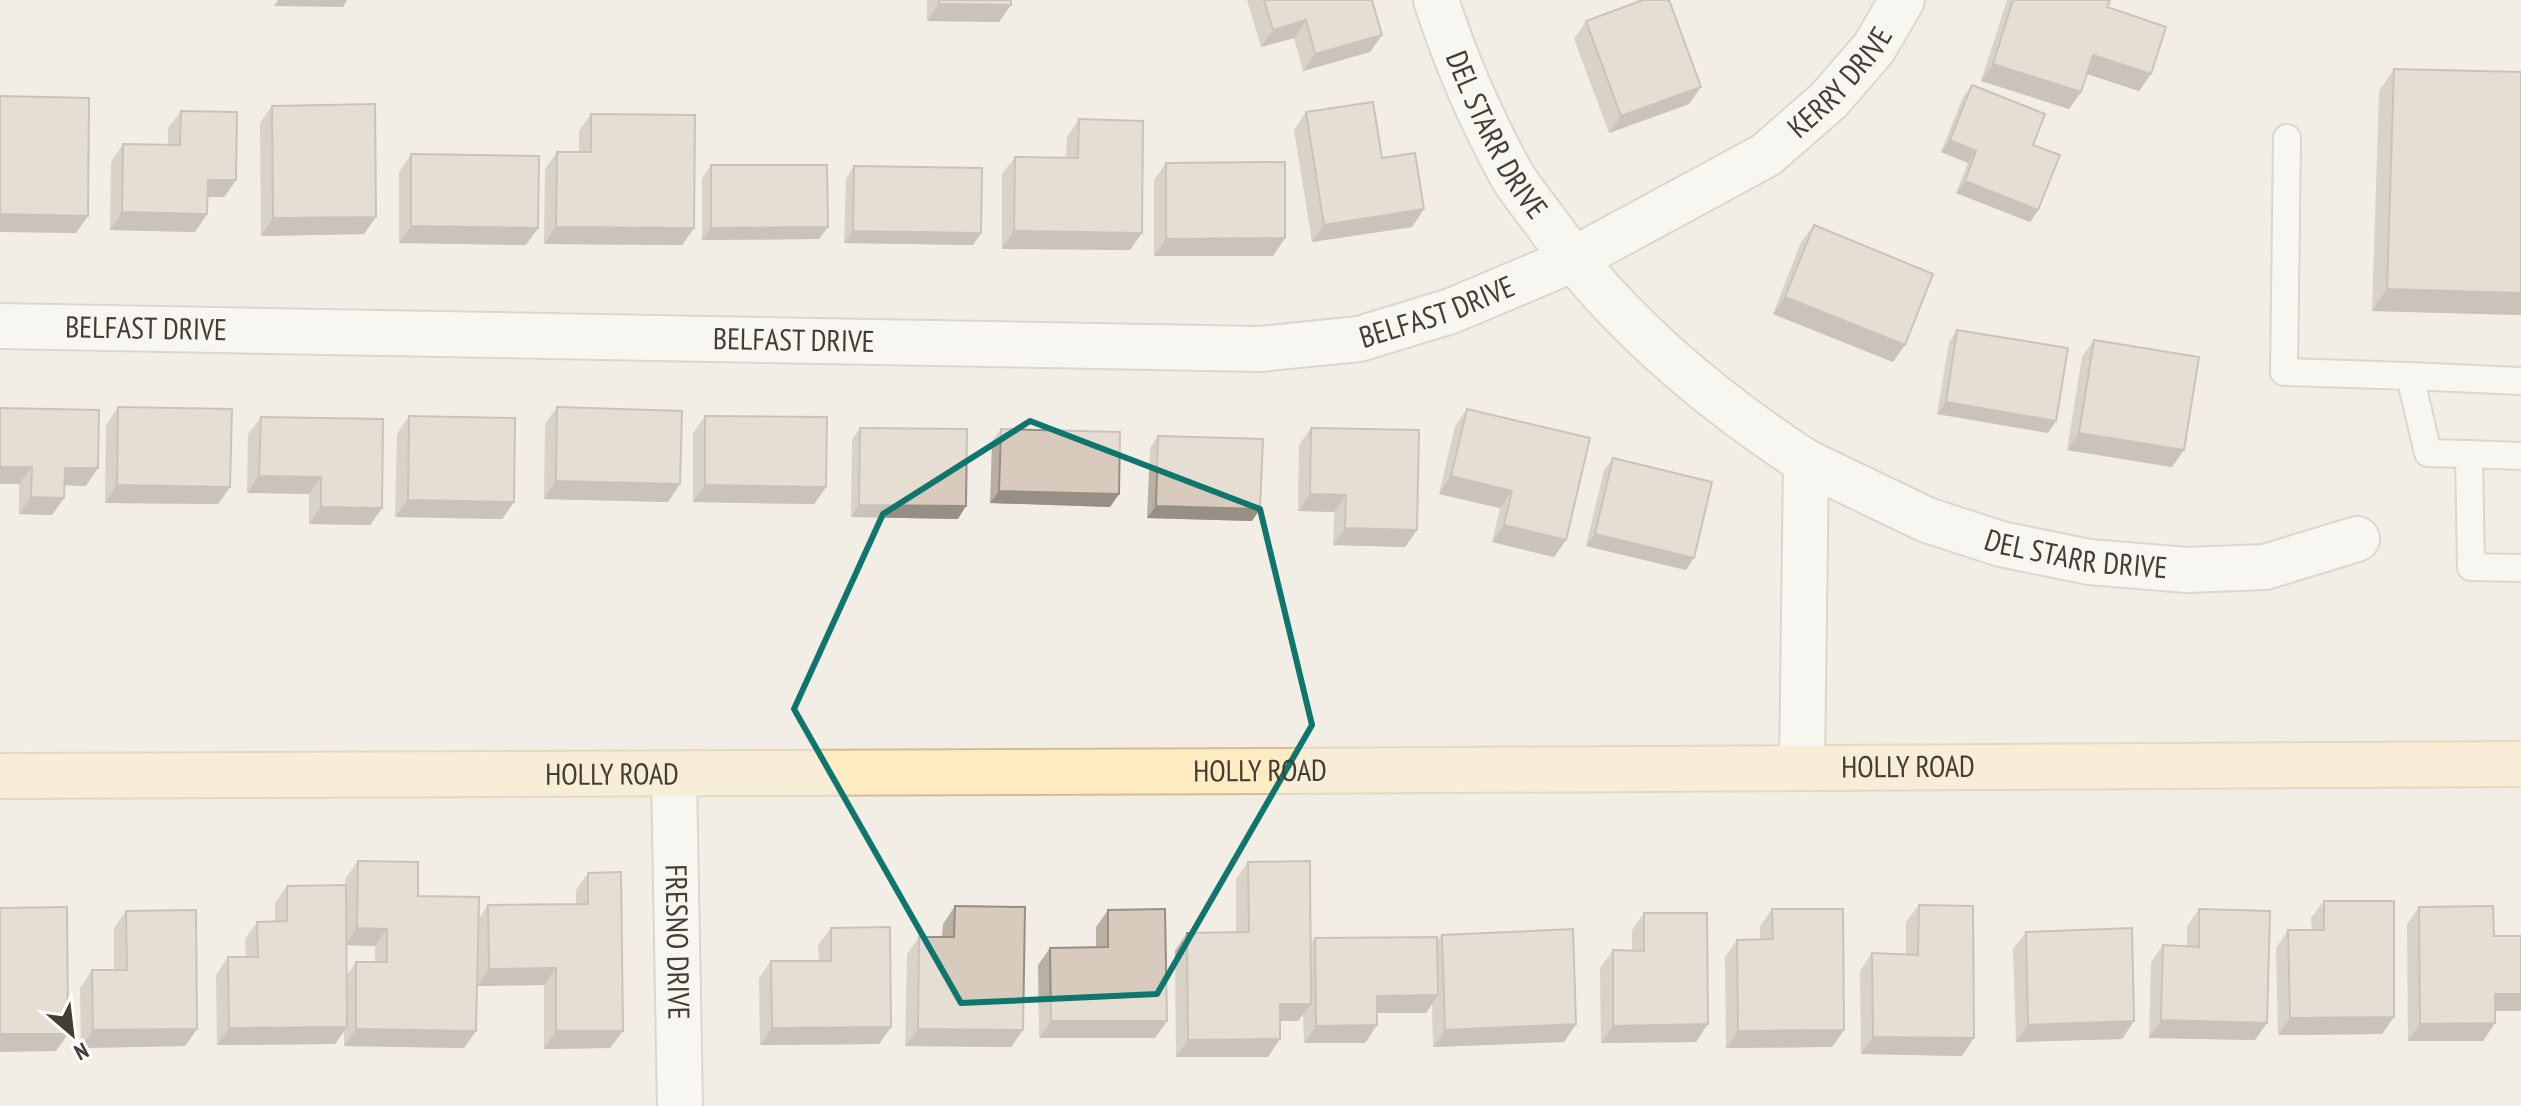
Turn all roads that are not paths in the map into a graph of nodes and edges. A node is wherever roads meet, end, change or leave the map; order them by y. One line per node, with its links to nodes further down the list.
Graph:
1 (1436, 0): 4 (street, DEL STARR DRIVE)
2 (1902, 0): 4 (street, KERRY DRIVE)
3 (2287, 138): 6 (lane)
4 (1572, 260): 5 (street, BELFAST DRIVE); 10 (street, DEL STARR DRIVE)
5 (0, 326)
6 (2410, 376): 7 (lane); 8 (lane)
7 (2521, 381)
8 (2469, 454): 9 (lane); 12 (lane)
9 (2521, 456)
10 (1806, 462): 11 (street, DEL STARR DRIVE); 14 (street)
11 (2357, 539)
12 (2521, 568)
13 (2521, 764): 14 (main road, HOLLY ROAD)
14 (1802, 767): 16 (main road, HOLLY ROAD)
15 (0, 776): 16 (main road, HOLLY ROAD)
16 (674, 776): 17 (street, FRESNO DRIVE)
17 (680, 1106)

